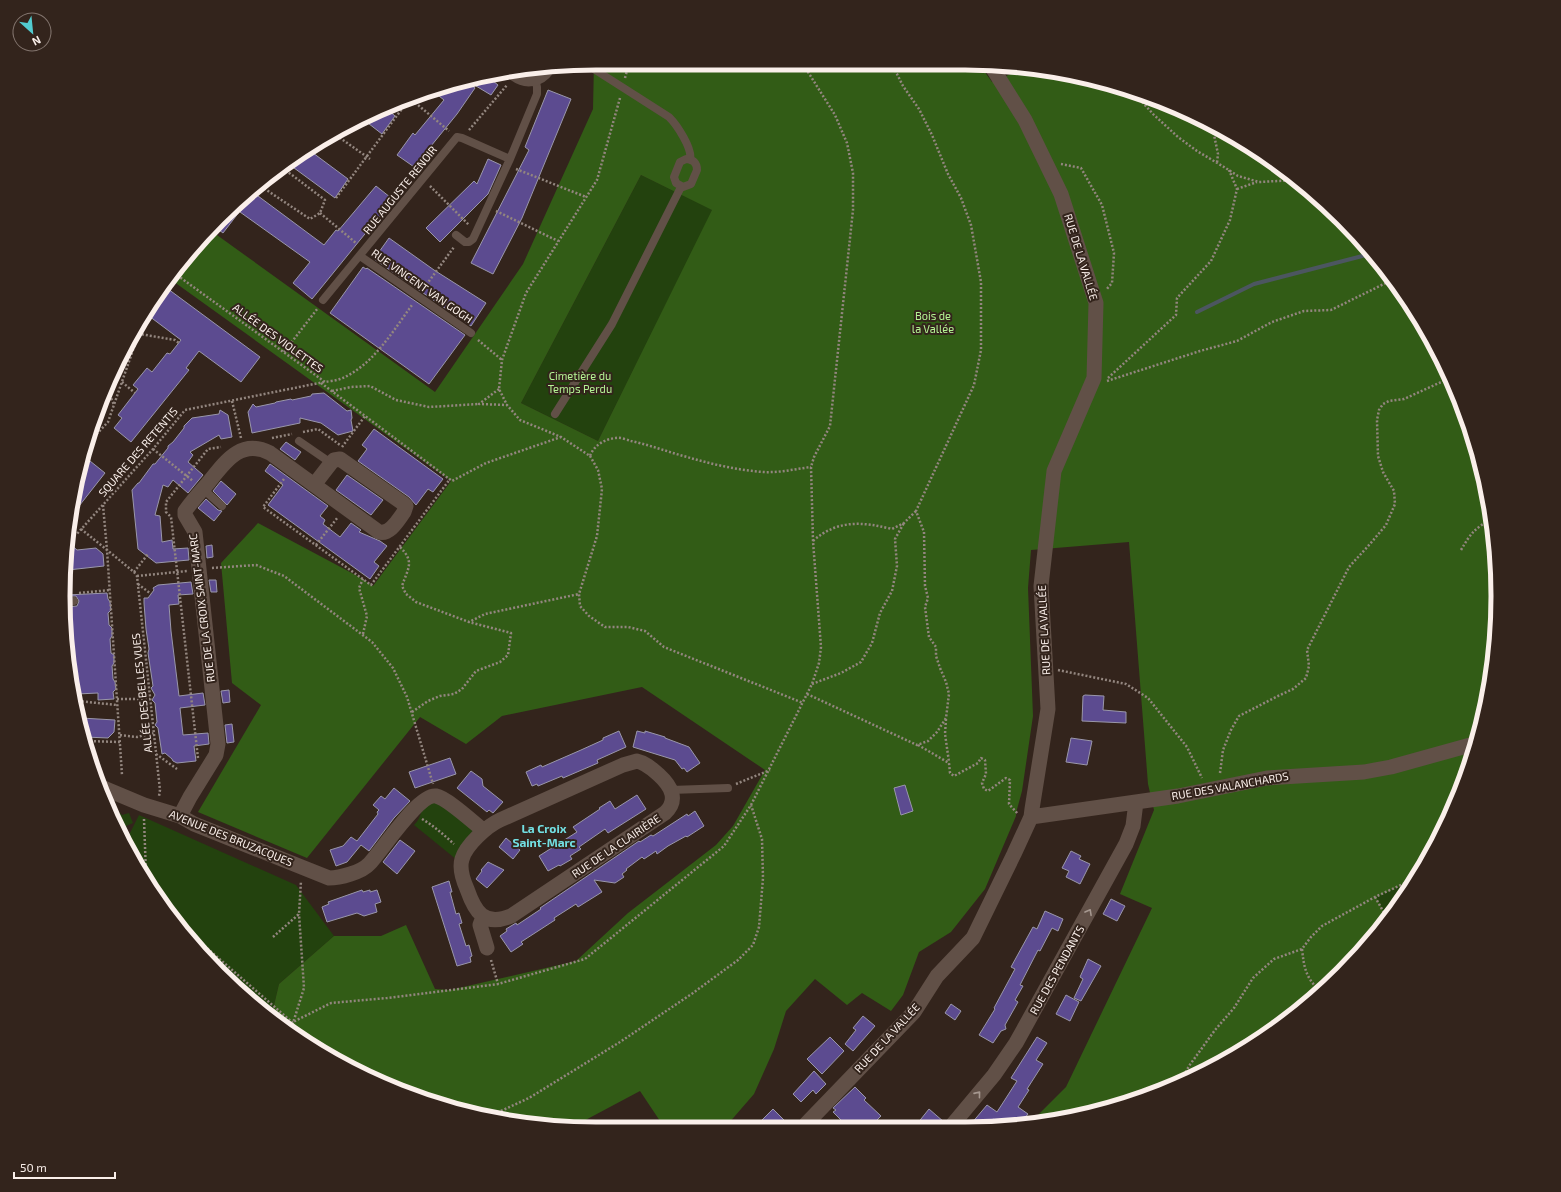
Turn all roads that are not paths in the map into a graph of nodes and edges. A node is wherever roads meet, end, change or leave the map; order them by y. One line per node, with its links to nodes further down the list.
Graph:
1 (595, 70): 6 (lane)
2 (994, 71): 25 (street, RUE DE LA VALLÉE)
3 (544, 73): 5 (street)
4 (519, 76): 5 (street)
5 (535, 78): 7 (lane)
6 (690, 160): 8 (lane); 8 (lane)
7 (509, 162): 9 (lane); 10 (lane, RUE AUGUSTE RENOIR)
8 (681, 187): 13 (lane)
9 (458, 237)
10 (362, 253): 11 (lane, RUE AUGUSTE RENOIR); 12 (lane, RUE VINCENT VAN GOGH)
11 (323, 300)
12 (471, 333)
13 (555, 414)
14 (300, 441): 15 (lane)
15 (334, 461): 16 (street); 16 (street)
16 (314, 485): 17 (street, RUE DE LA CROIX SAINT-MARC)
17 (203, 489): 18 (lane); 24 (street, RUE DE LA CROIX SAINT-MARC)
18 (222, 506)
19 (1469, 745): 23 (street, RUE DES VALANCHARDS)
20 (728, 788): 22 (lane)
21 (107, 789): 24 (street, AVENUE DES BRUZACQUES)
22 (671, 790): 26 (street); 27 (street, RUE DE LA CLAIRIÈRE)
23 (1136, 802): 25 (street, RUE DES VALANCHARDS); 30 (street, RUE DES PENDANTS, one-way to 23)
24 (180, 816): 26 (street, AVENUE DES BRUZACQUES)
25 (1027, 817): 29 (street, RUE DE LA VALLÉE)
26 (483, 830): 27 (street)
27 (483, 916): 28 (street)
28 (488, 952)
29 (808, 1122)
30 (956, 1122)

